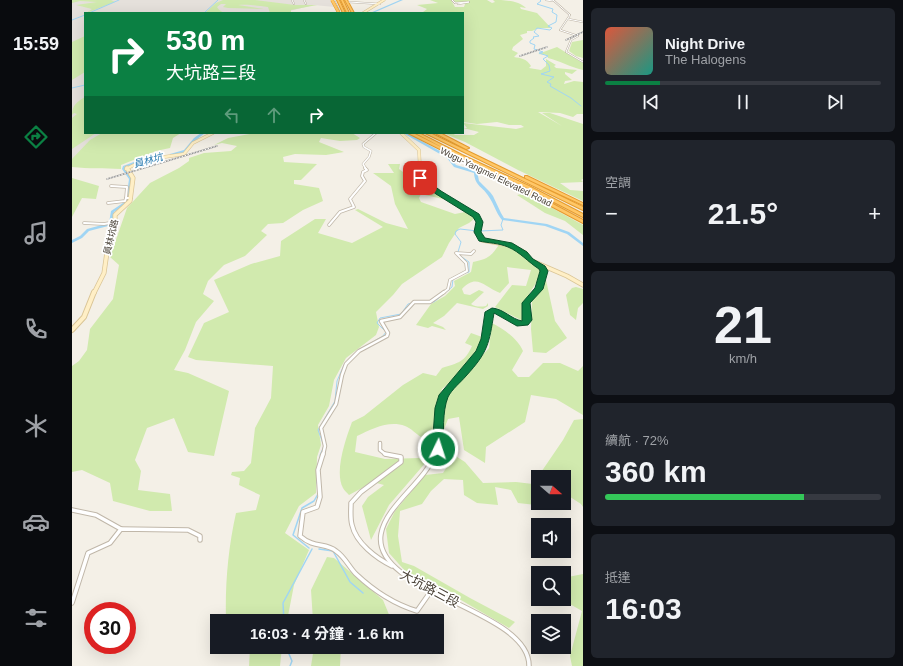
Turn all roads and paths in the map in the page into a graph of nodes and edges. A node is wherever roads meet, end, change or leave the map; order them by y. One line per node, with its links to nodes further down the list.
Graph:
1 (292, 0): 15 (street)
2 (304, 0): 16 (street)
3 (333, 0): 19 (street); 20 (highway, bridge)
4 (338, 0): 21 (highway)
5 (342, 0): 22 (highway)
6 (346, 0): 23 (highway)
7 (369, 0): 14 (street)
8 (384, 0): 17 (street)
9 (452, 0): 18 (street)
10 (546, 0): 11 (street)
11 (553, 0): 25 (street)
12 (356, 1): 13 (street); 14 (street)
13 (349, 2)
14 (371, 3): 17 (street)
15 (294, 4)
16 (306, 4)
17 (380, 4): 24 (street)
18 (458, 4)
19 (338, 12)
20 (338, 12)
21 (344, 12)
22 (348, 12)
23 (352, 12)
24 (365, 12)
25 (568, 19): 26 (street); 27 (street)
26 (583, 22)
27 (583, 62)
28 (211, 134): 37 (street)
29 (375, 134): 47 (street)
30 (402, 134): 49 (street)
31 (412, 134): 45 (highway, Wugu-Yangmei Elevated Road)
32 (419, 134): 43 (highway)
33 (429, 134): 42 (highway)
34 (439, 134): 41 (highway, Wugu-Yangmei Elevated Road)
35 (111, 186): 36 (street)
36 (127, 187): 37 (street); 38 (street)
37 (132, 187): 39 (street)
38 (126, 198): 39 (street); 40 (street)
39 (130, 198): 44 (street, 員林坑路)
40 (108, 203)
41 (583, 204)
42 (583, 209)
43 (583, 216)
44 (114, 222): 46 (street); 51 (street, 員林坑路)
45 (583, 222)
46 (84, 223)
47 (329, 225)
48 (474, 251): 57 (street)
49 (539, 265): 50 (street); 56 (street, 大坑路三段)
50 (583, 285)
51 (72, 330)
52 (380, 443): 56 (street)
53 (72, 510): 54 (street)
54 (121, 529): 55 (street); 58 (street)
55 (200, 540)
56 (392, 566): 57 (street, 大坑路三段)
57 (431, 591): 59 (street, 大坑路三段)
58 (72, 603)
59 (529, 666)

